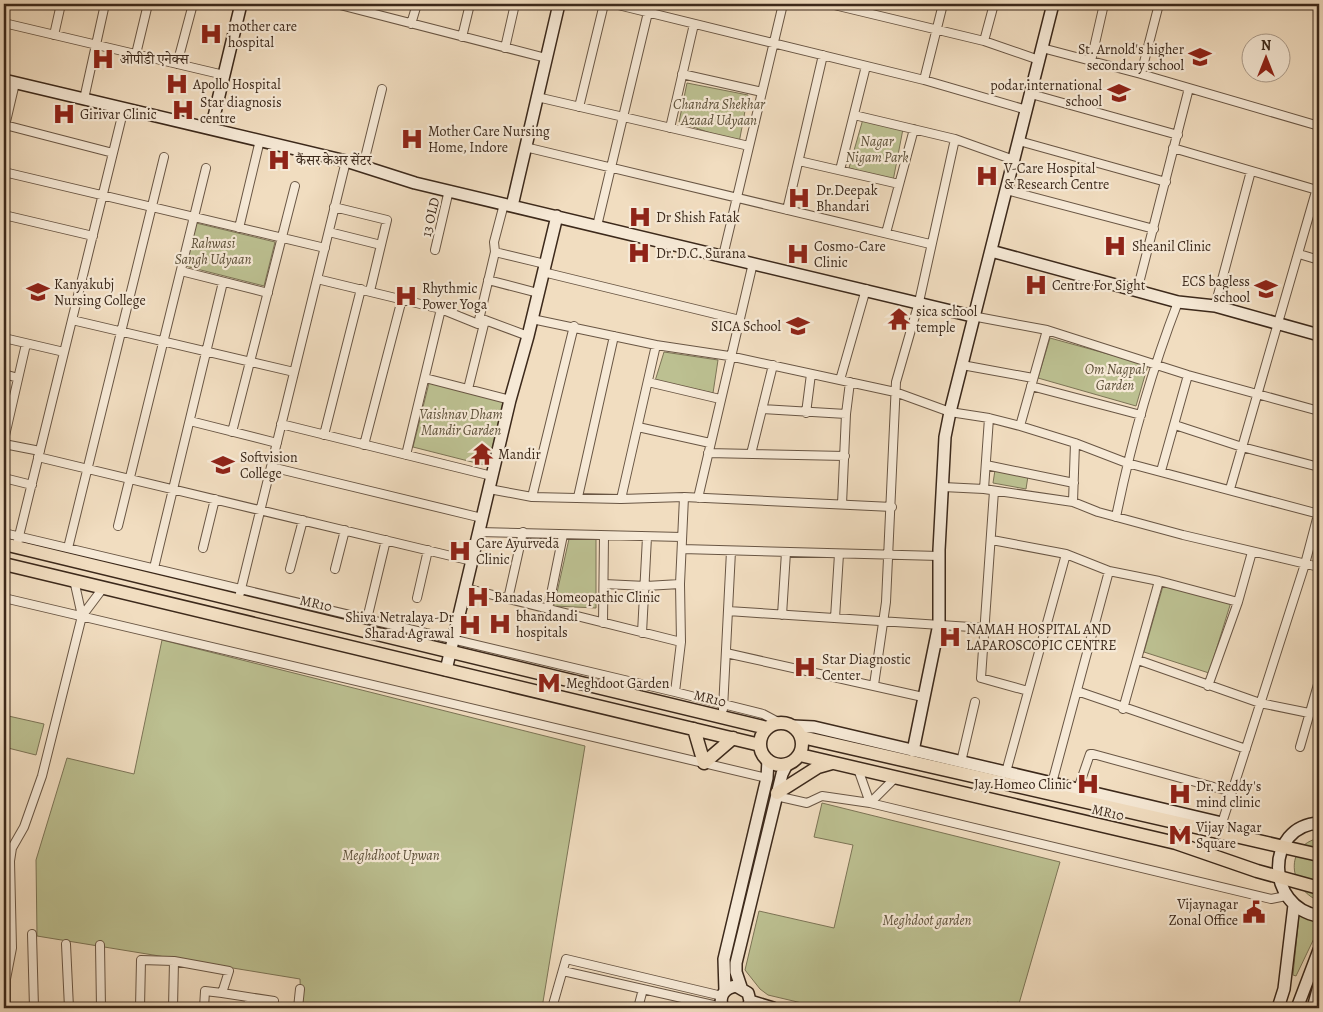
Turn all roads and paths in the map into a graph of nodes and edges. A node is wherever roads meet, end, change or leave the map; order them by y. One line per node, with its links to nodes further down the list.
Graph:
1 (61, 4): 26 (street)
2 (105, 4): 30 (street)
3 (148, 4): 33 (street)
4 (193, 4): 38 (street)
5 (241, 4): 42 (street)
6 (336, 4): 23 (street)
7 (417, 4): 23 (street)
8 (470, 4): 27 (street)
9 (515, 4): 31 (street)
10 (559, 4): 35 (street)
11 (604, 4): 51 (street)
12 (614, 4): 21 (street)
13 (650, 4): 21 (street)
14 (782, 4): 29 (street)
15 (833, 4): 25 (street)
16 (943, 4): 25 (street)
17 (994, 4): 28 (street)
18 (1052, 4): 32 (street)
19 (1104, 4): 37 (street)
20 (1159, 4): 41 (street)
21 (648, 12): 24 (street); 55 (street)
22 (4, 23): 26 (street)
23 (412, 24): 27 (street)
24 (694, 24): 29 (street); 40 (street)
25 (936, 29): 28 (street); 43 (street)
26 (54, 35): 30 (street)
27 (462, 37): 31 (street)
28 (984, 41): 36 (street)
29 (773, 43): 34 (street); 47 (street)
30 (96, 45): 33 (street); 50 (street)
31 (505, 48): 35 (street)
32 (1042, 48): 36 (street); 37 (street)
33 (136, 54): 38 (street)
34 (823, 55): 39 (street); 72 (street)
35 (546, 58): 49 (street)
36 (1039, 60): 48 (street)
37 (1091, 61): 41 (street)
38 (177, 64): 42 (street)
39 (866, 66): 43 (street); 54 (street)
40 (682, 74): 47 (street); 58 (street)
41 (1141, 74): 46 (street)
42 (224, 76): 59 (street)
43 (924, 80): 53 (street)
44 (10, 81): 50 (street); 57 (street)
45 (382, 88): 73 (street)
46 (1190, 88): 56 (street); 61 (street)
47 (762, 92): 65 (street)
48 (1031, 94): 53 (street); 61 (street)
49 (537, 97): 51 (street); 66 (street)
50 (84, 99): 52 (street)
51 (579, 107): 55 (street)
52 (124, 108): 59 (street); 68 (street)
53 (1027, 110): 64 (street)
54 (854, 115): 60 (street); 76 (street)
55 (623, 117): 58 (street); 75 (street)
56 (1319, 126)
57 (4, 127): 68 (street)
58 (670, 128): 65 (street)
59 (211, 129): 63 (street)
60 (914, 129): 62 (street); 81 (street)
61 (1178, 135): 67 (street)
62 (955, 139): 70 (street); 104 (street)
63 (260, 140): 71 (street); 97 (street)
64 (1019, 141): 70 (street); 80 (street)
65 (749, 146): 87 (street)
66 (525, 147): 75 (street); 89 (street)
67 (1173, 148): 77 (street); 80 (street)
68 (113, 153): 86 (street)
69 (164, 156): 91 (street)
70 (1014, 160): 84 (street)
71 (346, 161): 73 (street); 90 (street)
72 (799, 161): 76 (street); 92 (street)
73 (363, 166): 83 (street)
74 (206, 168): 95 (street)
75 (611, 168): 87 (street); 96 (street)
76 (840, 170): 81 (street)
77 (1251, 171): 85 (street); 127 (street)
78 (4, 172): 86 (street)
79 (1319, 181): 85 (street)
80 (1166, 182): 98 (street)
81 (899, 184): 100 (street)
82 (295, 186): 102 (street)
83 (449, 190): 89 (street); 106 (street, 13 OLD)
84 (1006, 190): 98 (street); 107 (street)
85 (1317, 190): 88 (street)
86 (103, 197): 91 (street); 101 (street)
87 (737, 198): 92 (street); 110 (street)
88 (1317, 200): 109 (street)
89 (508, 205): 94 (street); 108 (street)
90 (334, 207): 99 (street); 103 (street)
91 (152, 208): 95 (street); 137 (street)
92 (788, 210): 100 (street)
93 (4, 215): 101 (street)
94 (557, 216): 96 (street); 113 (street)
95 (194, 218): 97 (street); 114 (street)
96 (597, 226): 110 (street)
97 (239, 228): 102 (street)
98 (1154, 229): 120 (street)
99 (329, 232): 103 (street); 105 (street)
100 (886, 233): 104 (street)
101 (93, 236): 131 (street)
102 (282, 238): 105 (street); 122 (street)
103 (381, 244): 121 (street)
104 (930, 244): 125 (street)
105 (324, 248): 115 (street)
106 (435, 250)
107 (991, 251): 120 (street); 129 (street)
108 (495, 252): 113 (street); 116 (street)
109 (1299, 254): 111 (street); 134 (street)
110 (723, 256): 112 (street)
111 (1319, 260)
112 (753, 263): 119 (street); 132 (street)
113 (544, 268): 123 (street); 132 (street)
114 (181, 271): 117 (street); 142 (street)
115 (317, 279): 118 (street); 152 (street)
116 (488, 280): 123 (street); 133 (street)
117 (223, 282): 122 (street); 146 (street)
118 (361, 289): 121 (street); 180 (street)
119 (866, 289): 125 (street); 158 (street)
120 (1137, 291): 126 (street)
121 (370, 292): 124 (street)
122 (268, 293): 148 (street)
123 (538, 293): 130 (street)
124 (402, 299): 128 (street); 186 (street)
125 (918, 302): 129 (street); 163 (street)
126 (1178, 302): 127 (street); 150 (street)
127 (1215, 306): 134 (street)
128 (441, 309): 133 (street); 157 (street)
129 (972, 316): 136 (street); 149 (street)
130 (532, 319): 135 (street); 139 (street)
131 (72, 320): 137 (street); 145 (street)
132 (740, 320): 147 (street)
133 (482, 322): 139 (street); 162 (street)
134 (1279, 324): 138 (street); 164 (street)
135 (574, 326): 140 (street); 210 (street)
136 (1047, 330): 150 (street); 161 (street)
137 (121, 332): 142 (street); 197 (street)
138 (1319, 335)
139 (528, 336): 166 (street)
140 (614, 336): 144 (street); 211 (street)
141 (4, 338): 143 (street)
142 (164, 341): 146 (street); 201 (street)
143 (26, 344): 145 (street); 156 (street)
144 (656, 345): 147 (street); 159 (street)
145 (64, 352): 189 (street)
146 (206, 352): 148 (street); 174 (street)
147 (729, 356): 151 (street); 165 (street)
148 (250, 362): 152 (street); 179 (street)
149 (962, 365): 161 (street); 169 (street)
150 (1154, 365): 155 (street); 172 (street)
151 (772, 366): 154 (street); 167 (street)
152 (294, 372): 175 (street)
153 (4, 374): 156 (street)
154 (811, 374): 158 (street); 170 (street)
155 (1188, 375): 164 (street); 178 (street)
156 (18, 378): 181 (street)
157 (424, 378): 162 (street); 191 (street)
158 (840, 380): 160 (street)
159 (648, 382): 165 (street); 176 (street)
160 (850, 382): 163 (street); 171 (street)
161 (1032, 382): 172 (street); 177 (street)
162 (468, 389): 166 (street)
163 (895, 392): 169 (street); 218 (street)
164 (1256, 395): 168 (street); 187 (street)
165 (720, 399): 183 (street)
166 (510, 400): 199 (street)
167 (762, 409): 170 (street); 190 (street)
168 (1319, 411)
169 (950, 412): 173 (street); 204 (street)
170 (806, 413): 171 (street)
171 (846, 414): 192 (street)
172 (1141, 414): 193 (street)
173 (989, 418): 177 (street); 194 (street)
174 (190, 421): 179 (street); 206 (street)
175 (281, 424): 180 (street); 182 (street)
176 (638, 426): 183 (street); 215 (street)
177 (1020, 426): 184 (street)
178 (1175, 426): 187 (street); 198 (street)
179 (232, 432): 182 (street)
180 (324, 435): 186 (street)
181 (4, 440)
182 (277, 443): 196 (street)
183 (710, 443): 188 (street)
184 (1075, 443): 193 (street); 202 (street)
185 (4, 444): 189 (street)
186 (364, 445): 191 (street)
187 (1242, 447): 195 (street); 208 (street)
188 (708, 453): 190 (street); 213 (street)
189 (39, 454): 197 (street); 203 (street)
190 (751, 454): 192 (street)
191 (406, 455): 199 (street)
192 (845, 456): 217 (street)
193 (1127, 463): 198 (street); 221 (street)
194 (986, 466): 202 (street); 207 (street)
195 (1319, 467)
196 (270, 468): 219 (street); 222 (street)
197 (87, 469): 201 (street); 236 (street)
198 (1161, 471): 208 (street)
199 (492, 476): 205 (street)
200 (4, 478): 203 (street)
201 (130, 479): 206 (street); 224 (street)
202 (1074, 483): 216 (street)
203 (32, 485): 235 (street)
204 (943, 487): 207 (street); 246 (street)
205 (489, 488): 210 (street); 222 (street)
206 (173, 489): 214 (street); 251 (street)
207 (984, 489): 209 (street)
208 (1230, 489): 220 (street)
209 (994, 490): 216 (street); 234 (street)
210 (532, 497): 211 (street)
211 (578, 497): 215 (street)
212 (684, 497): 213 (street); 215 (street); 232 (street)
213 (698, 498): 217 (street)
214 (215, 499): 219 (street); 237 (street)
215 (621, 499)
216 (1073, 502): 221 (street)
217 (842, 504): 218 (street)
218 (892, 507): 245 (street)
219 (260, 510): 223 (street); 262 (street)
220 (1319, 513): 249 (street)
221 (1116, 517): 242 (street)
222 (482, 518): 226 (street)
223 (303, 520): 225 (street); 252 (street)
224 (118, 526)
225 (345, 530): 233 (street); 253 (street)
226 (479, 532): 227 (street); 247 (street)
227 (523, 532): 229 (street); 265 (street)
228 (4, 533): 235 (street)
229 (564, 535): 230 (street); 267 (street)
230 (604, 536): 231 (street); 257 (street)
231 (647, 537): 232 (street); 259 (street)
232 (682, 537): 238 (street)
233 (386, 540): 239 (street); 272 (street)
234 (992, 540): 244 (street); 276 (street)
235 (13, 542): 236 (street); 262 (main road, MR10)
236 (68, 548): 251 (street)
237 (203, 548)
238 (682, 549): 240 (street); 258 (street)
239 (428, 550): 247 (street); 264 (street)
240 (731, 551): 241 (street); 268 (street)
241 (786, 552): 243 (street); 269 (street)
242 (1252, 552): 249 (street); 266 (street)
243 (839, 554): 245 (street); 271 (street)
244 (1066, 554): 254 (street); 286 (street)
245 (888, 555): 246 (street); 273 (street)
246 (939, 556): 275 (street)
247 (472, 560): 261 (street)
248 (4, 564): 255 (main road)
249 (1305, 564): 250 (street); 291 (street)
250 (1319, 567)
251 (154, 568): 262 (street)
252 (290, 569)
253 (335, 569)
254 (1109, 571): 256 (street); 287 (street)
255 (74, 580): 260 (main road); 270 (street)
256 (1159, 581): 266 (street); 281 (street)
257 (604, 584): 259 (street); 274 (street)
258 (680, 584): 259 (street); 278 (street)
259 (646, 586): 277 (street)
260 (103, 588): 270 (street); 282 (main road)
261 (465, 588): 265 (street); 279 (street)
262 (239, 595): 272 (street); 279 (main road, MR10)
263 (4, 598): 270 (street)
264 (417, 598)
265 (508, 599): 267 (street)
266 (1238, 602): 285 (street)
267 (548, 609): 274 (street)
268 (728, 611): 269 (street); 280 (street)
269 (782, 615): 271 (street)
270 (82, 616): 309 (street); 326 (street)
271 (836, 618): 273 (street)
272 (367, 619): 279 (street)
273 (884, 621): 275 (street); 284 (street)
274 (603, 623): 277 (street)
275 (939, 624): 276 (street); 289 (street)
276 (986, 628): 286 (street)
277 (642, 633): 278 (street)
278 (681, 642): 288 (street)
279 (452, 645): 282 (street); 288 (street); 293 (main road, MR10)
280 (726, 653): 284 (street); 293 (street)
281 (1138, 660): 285 (street); 292 (street)
282 (446, 670): 298 (main road)
283 (1319, 681): 294 (street)
284 (874, 685): 289 (street)
285 (1208, 686): 291 (street)
286 (1028, 691): 312 (street)
287 (1077, 691): 292 (street); 315 (street)
288 (675, 692): 293 (street)
289 (923, 697): 304 (street)
290 (974, 702): 308 (street)
291 (1260, 703): 294 (street); 303 (street)
292 (1123, 709): 303 (street)
293 (723, 710): 295 (street); 297 (main road, MR10)
294 (1309, 713): 302 (street)
295 (780, 723): 296 (main road); 297 (main road)
296 (793, 726): 299 (main road); 304 (street)
297 (767, 728): 301 (main road)
298 (694, 729): 300 (main road); 309 (main road)
299 (802, 737): 305 (main road); 321 (main road, MR10)
300 (733, 738): 301 (main road); 309 (main road)
301 (760, 745): 306 (main road)
302 (1300, 747)
303 (1246, 749): 317 (street)
304 (913, 750): 308 (street)
305 (800, 755): 307 (main road, MR10); 310 (main road)
306 (768, 760): 310 (main road); 314 (street)
307 (835, 762): 311 (main road, MR10); 318 (main road)
308 (961, 762): 312 (street)
309 (704, 763): 314 (street)
310 (787, 764): 318 (street)
311 (858, 768): 313 (main road, MR10); 319 (street)
312 (1006, 772): 315 (street)
313 (896, 777): 319 (street); 324 (main road, MR10)
314 (766, 778): 342 (street)
315 (1052, 783): 316 (street)
316 (1078, 789): 317 (street); 321 (street)
317 (1232, 792): 321 (street)
318 (777, 794): 319 (street); 337 (street)
319 (870, 803): 327 (street)
320 (1317, 820): 322 (street)
321 (1220, 828): 322 (main road, MR10)
322 (1284, 845): 323 (main road, MR10); 324 (street)
323 (1319, 855)
324 (1278, 876): 325 (main road, MR10); 327 (street)
325 (1319, 888)
326 (7, 894): 335 (street)
327 (1290, 900): 328 (street); 357 (street)
328 (1319, 916)
329 (32, 934): 345 (street)
330 (66, 944): 346 (street)
331 (100, 945): 347 (street)
332 (1319, 950): 358 (street)
333 (174, 960): 340 (street); 348 (street); 349 (street)
334 (563, 971): 339 (street); 342 (street); 354 (street)
335 (5, 979): 344 (street)
336 (1319, 986): 359 (street)
337 (741, 987): 342 (street); 343 (street)
338 (300, 989): 353 (street)
339 (643, 989): 342 (street); 355 (street)
340 (222, 993): 341 (street); 350 (street)
341 (250, 998): 351 (street); 352 (street)
342 (723, 1001)
343 (749, 1005): 356 (street)
344 (6, 1008)
345 (34, 1008)
346 (69, 1008)
347 (101, 1008)
348 (140, 1008)
349 (173, 1008)
350 (204, 1008)
351 (247, 1008)
352 (272, 1008)
353 (298, 1008)
354 (552, 1008)
355 (638, 1008)
356 (773, 1008)
357 (1278, 1008)
358 (1297, 1008)
359 (1313, 1008)

